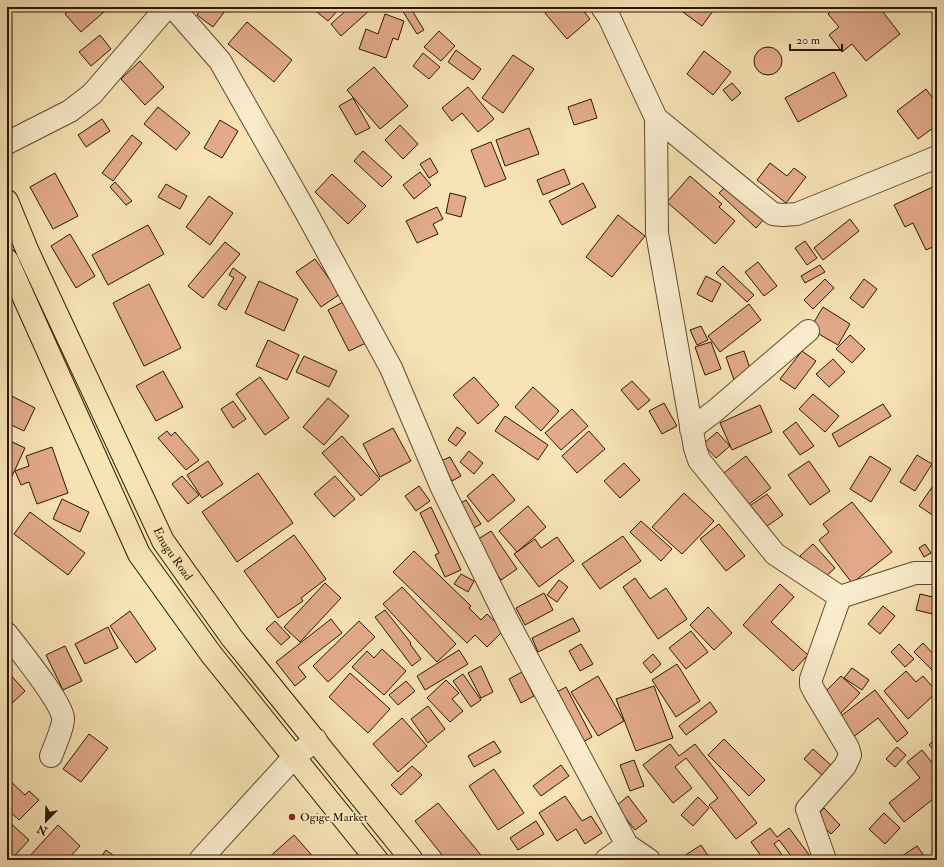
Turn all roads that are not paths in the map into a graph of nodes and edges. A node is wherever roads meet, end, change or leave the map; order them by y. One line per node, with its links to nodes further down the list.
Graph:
1 (167, 7): 5 (street)
2 (173, 7): 17 (street)
3 (602, 7): 4 (street)
4 (656, 118): 6 (street); 10 (street)
5 (7, 143)
6 (937, 157)
7 (7, 201): 14 (main road, Enugu Road)
8 (7, 261): 16 (main road)
9 (808, 331): 10 (street)
10 (691, 430): 12 (street)
11 (937, 573): 12 (street)
12 (840, 597): 23 (street)
13 (7, 634): 15 (street)
14 (316, 740): 16 (street); 20 (main road, Enugu Road)
15 (51, 756)
16 (294, 758): 18 (street); 19 (main road)
17 (627, 845): 21 (street); 22 (street)
18 (200, 860)
19 (377, 860)
20 (412, 860)
21 (606, 860)
22 (649, 860)
23 (824, 860)

